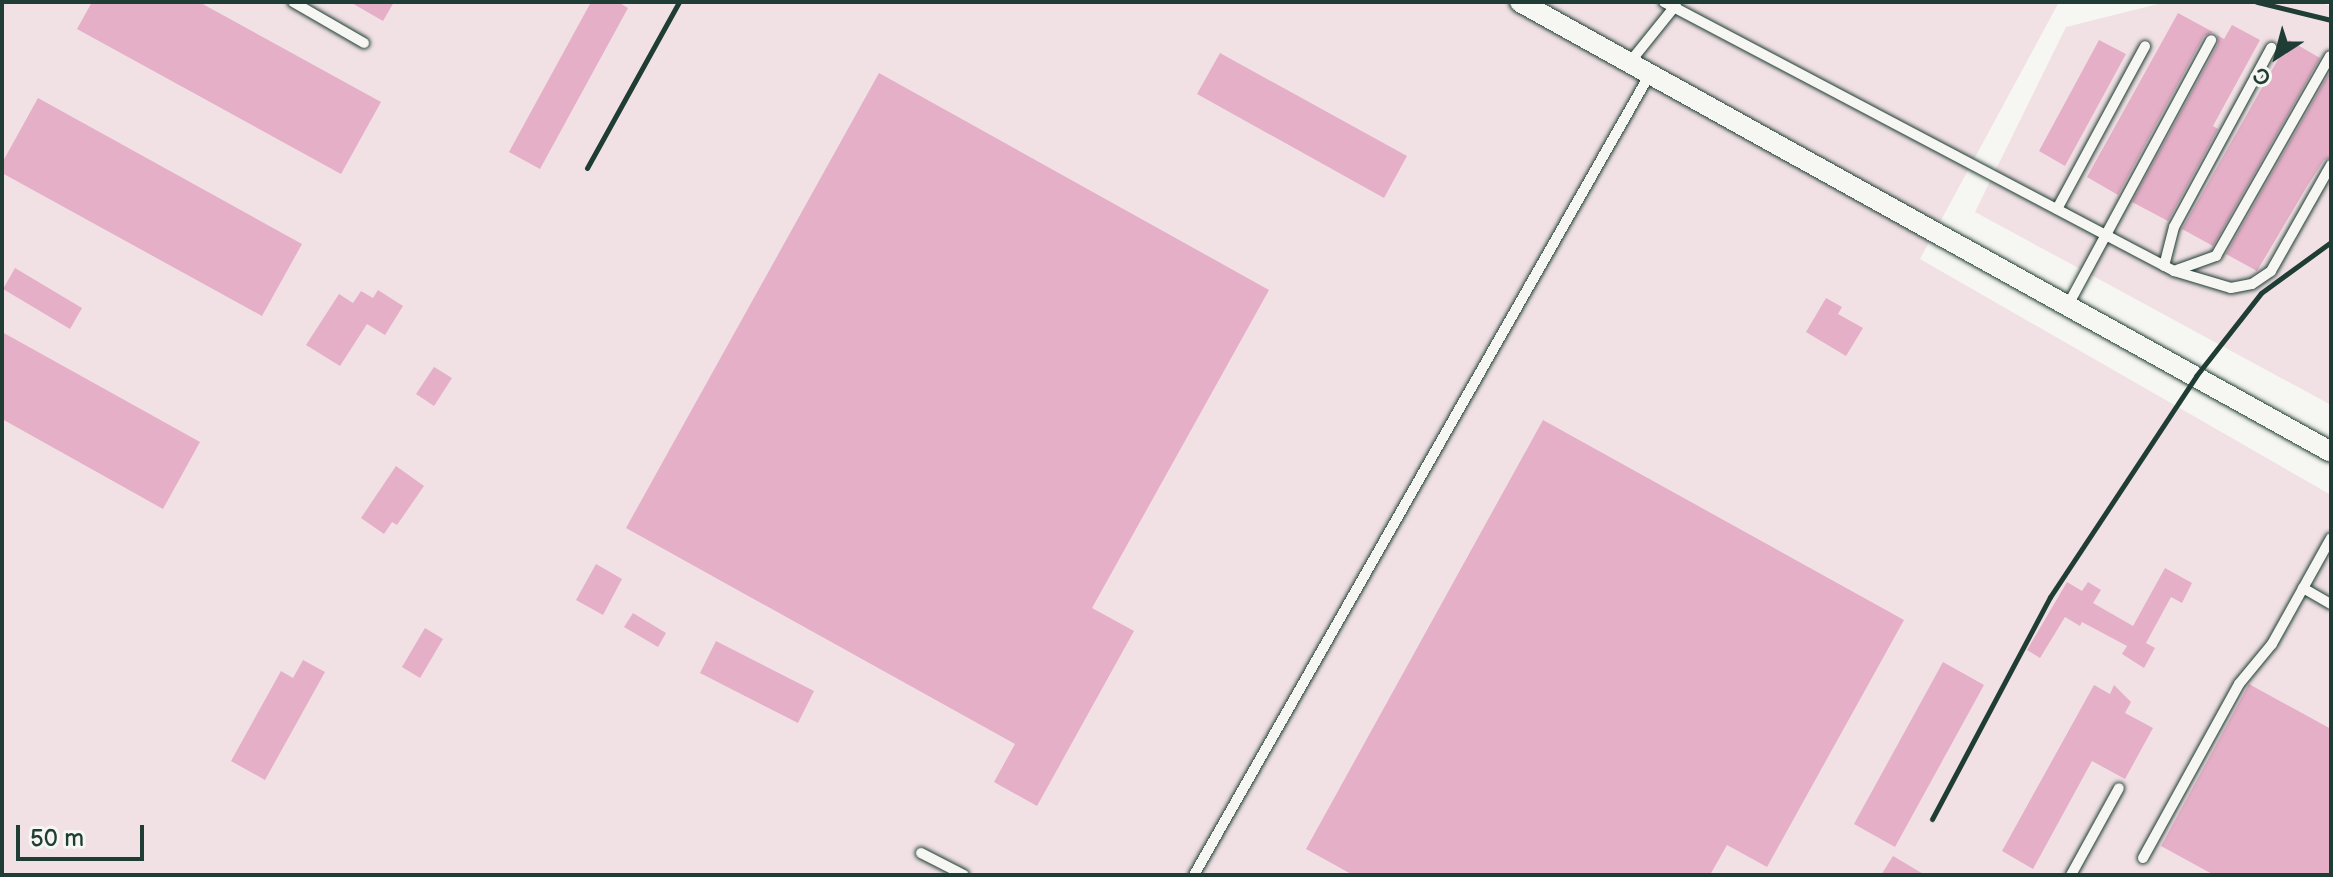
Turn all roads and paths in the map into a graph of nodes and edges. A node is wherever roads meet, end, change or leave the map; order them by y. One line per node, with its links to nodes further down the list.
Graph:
1 (293, 2): 5 (lane)
2 (1520, 2): 9 (street)
3 (1672, 4): 9 (lane); 12 (lane)
4 (2211, 40): 13 (lane)
5 (364, 43)
6 (2145, 46): 12 (lane)
7 (2271, 48): 14 (lane)
8 (2330, 56): 14 (lane)
9 (1630, 62): 10 (street)
10 (1650, 73): 15 (street); 24 (lane)
11 (2331, 165): 14 (lane)
12 (2057, 209): 13 (lane)
13 (2104, 234): 14 (lane); 15 (lane)
14 (2169, 268)
15 (2068, 305): 16 (street)
16 (2331, 452)
17 (2331, 538): 18 (lane)
18 (2303, 588): 19 (lane); 22 (lane)
19 (2331, 604)
20 (2119, 788): 25 (lane)
21 (921, 853): 23 (lane)
22 (2143, 858)
23 (964, 875)
24 (1195, 875)
25 (2071, 875)

